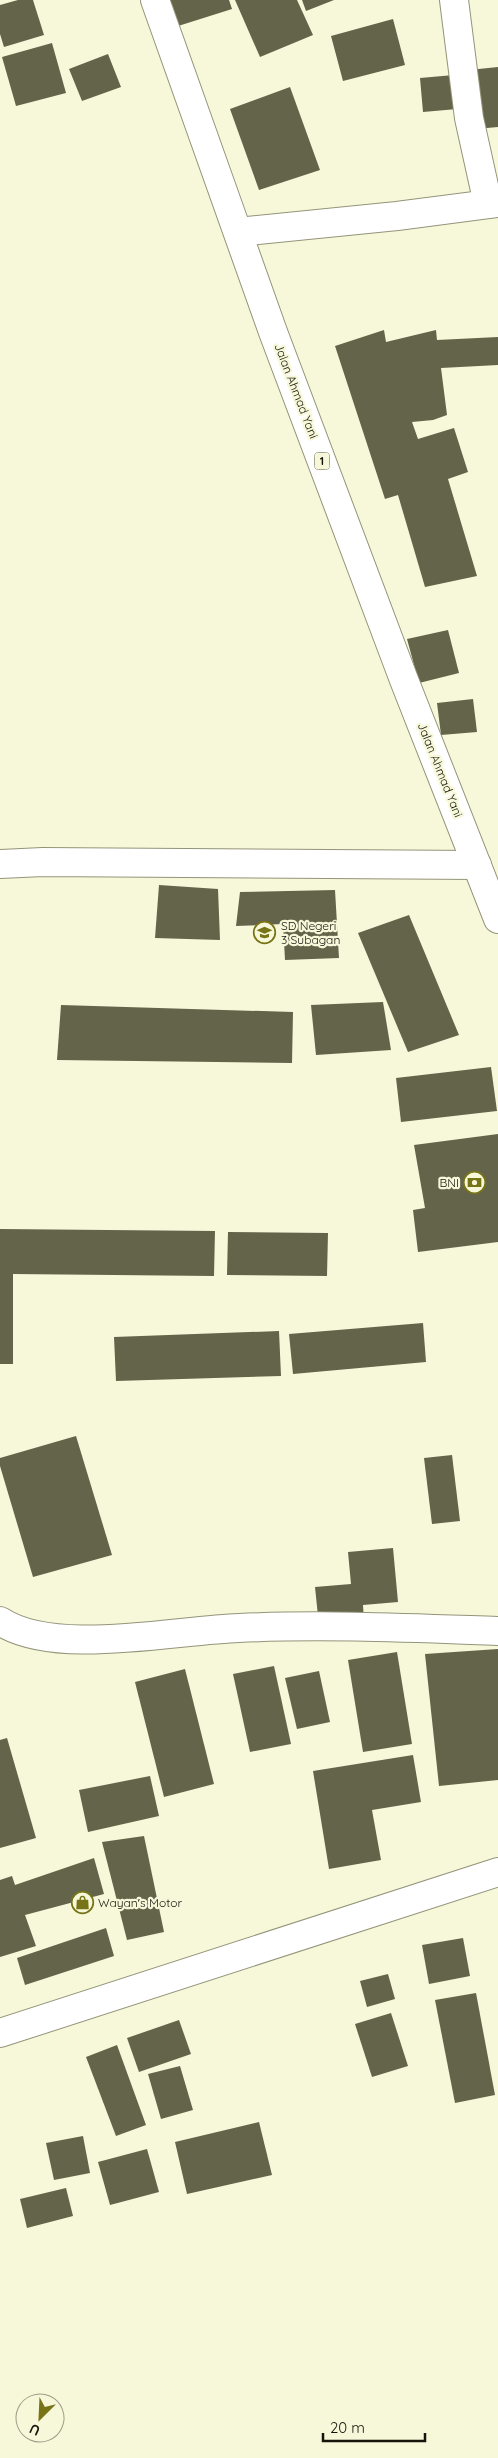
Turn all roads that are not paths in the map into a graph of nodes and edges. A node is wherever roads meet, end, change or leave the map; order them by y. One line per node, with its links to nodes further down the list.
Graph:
1 (155, 0): 4 (main road, Jalan Ahmad Yani / 1)
2 (454, 0): 3 (main road)
3 (493, 203): 4 (main road)
4 (238, 232): 6 (main road, Jalan Ahmad Yani / 1)
5 (0, 864): 6 (main road)
6 (477, 865): 7 (main road, Jalan Ahmad Yani / 1)
7 (498, 919)
8 (0, 1621): 9 (main road)
9 (498, 1632)
10 (498, 1872): 11 (main road)
11 (0, 2034)

